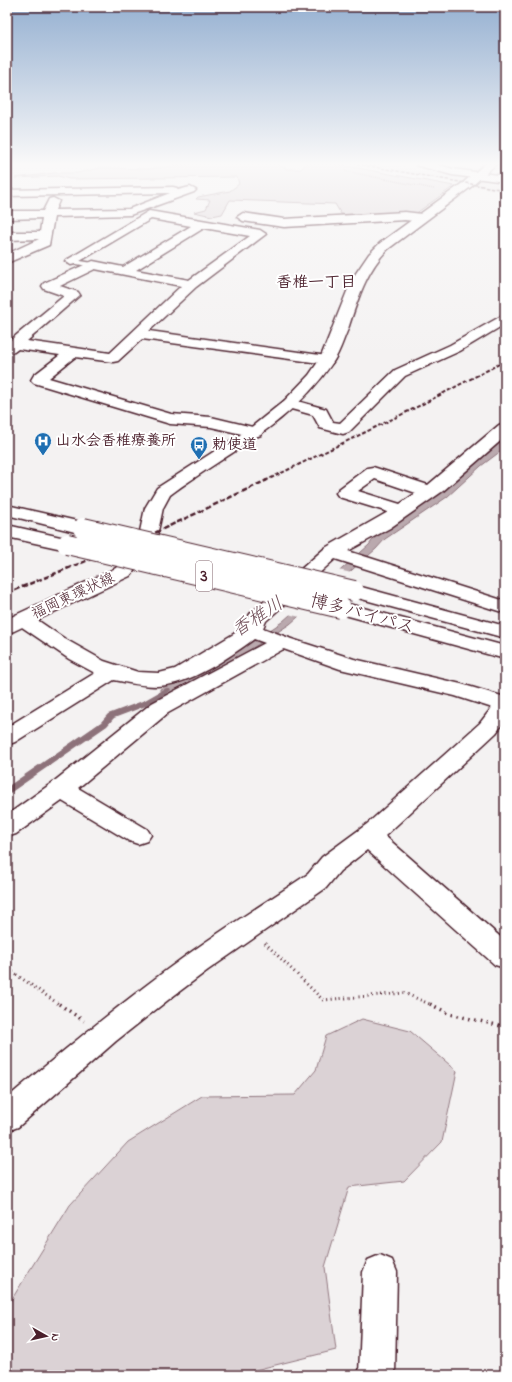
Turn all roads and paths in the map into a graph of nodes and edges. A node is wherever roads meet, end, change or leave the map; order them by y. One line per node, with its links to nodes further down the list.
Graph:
1 (47, 227): 6 (main road)
2 (128, 227): 9 (main road)
3 (196, 227): 11 (main road)
4 (222, 227): 12 (main road)
5 (409, 227): 17 (main road, 福岡東環状線)
6 (46, 235): 7 (main road); 8 (main road)
7 (7, 236)
8 (7, 259)
9 (71, 261): 10 (lane)
10 (92, 265): 11 (main road); 15 (main road)
11 (124, 271): 12 (main road)
12 (191, 284): 14 (main road)
13 (505, 318): 18 (main road)
14 (138, 334): 16 (main road); 17 (main road)
15 (12, 347): 16 (main road)
16 (70, 353): 19 (main road)
17 (327, 360): 18 (main road, 福岡東環状線)
18 (290, 404): 19 (main road, 福岡東環状線)
19 (255, 432): 27 (main road, 福岡東環状線)
20 (503, 432): 21 (main road)
21 (430, 492): 23 (main road); 23 (main road)
22 (7, 510): 29 (main road, 博多バイパス / 3, bridge)
23 (402, 511): 25 (main road)
24 (7, 530): 31 (main road, 博多バイパス / 3, bridge)
25 (332, 552): 26 (main road); 28 (main road)
26 (505, 607)
27 (15, 623): 32 (main road)
28 (252, 631): 30 (main road); 33 (main road)
29 (505, 632)
30 (282, 642): 34 (main road); 35 (main road)
31 (505, 653)
32 (112, 672): 33 (main road); 36 (main road)
33 (154, 680): 34 (main road)
34 (166, 704): 37 (main road)
35 (505, 705): 40 (main road)
36 (7, 737)
37 (61, 789): 38 (main road); 39 (main road)
38 (7, 828)
39 (138, 835)
40 (368, 836): 43 (main road); 44 (main road)
41 (7, 921): 42 (path)
42 (7, 925)
43 (248, 929): 47 (path); 48 (main road)
44 (505, 957)
45 (7, 965): 46 (path)
46 (90, 1026)
47 (505, 1027)
48 (7, 1117)
49 (380, 1272): 50 (main road)
50 (377, 1375)

